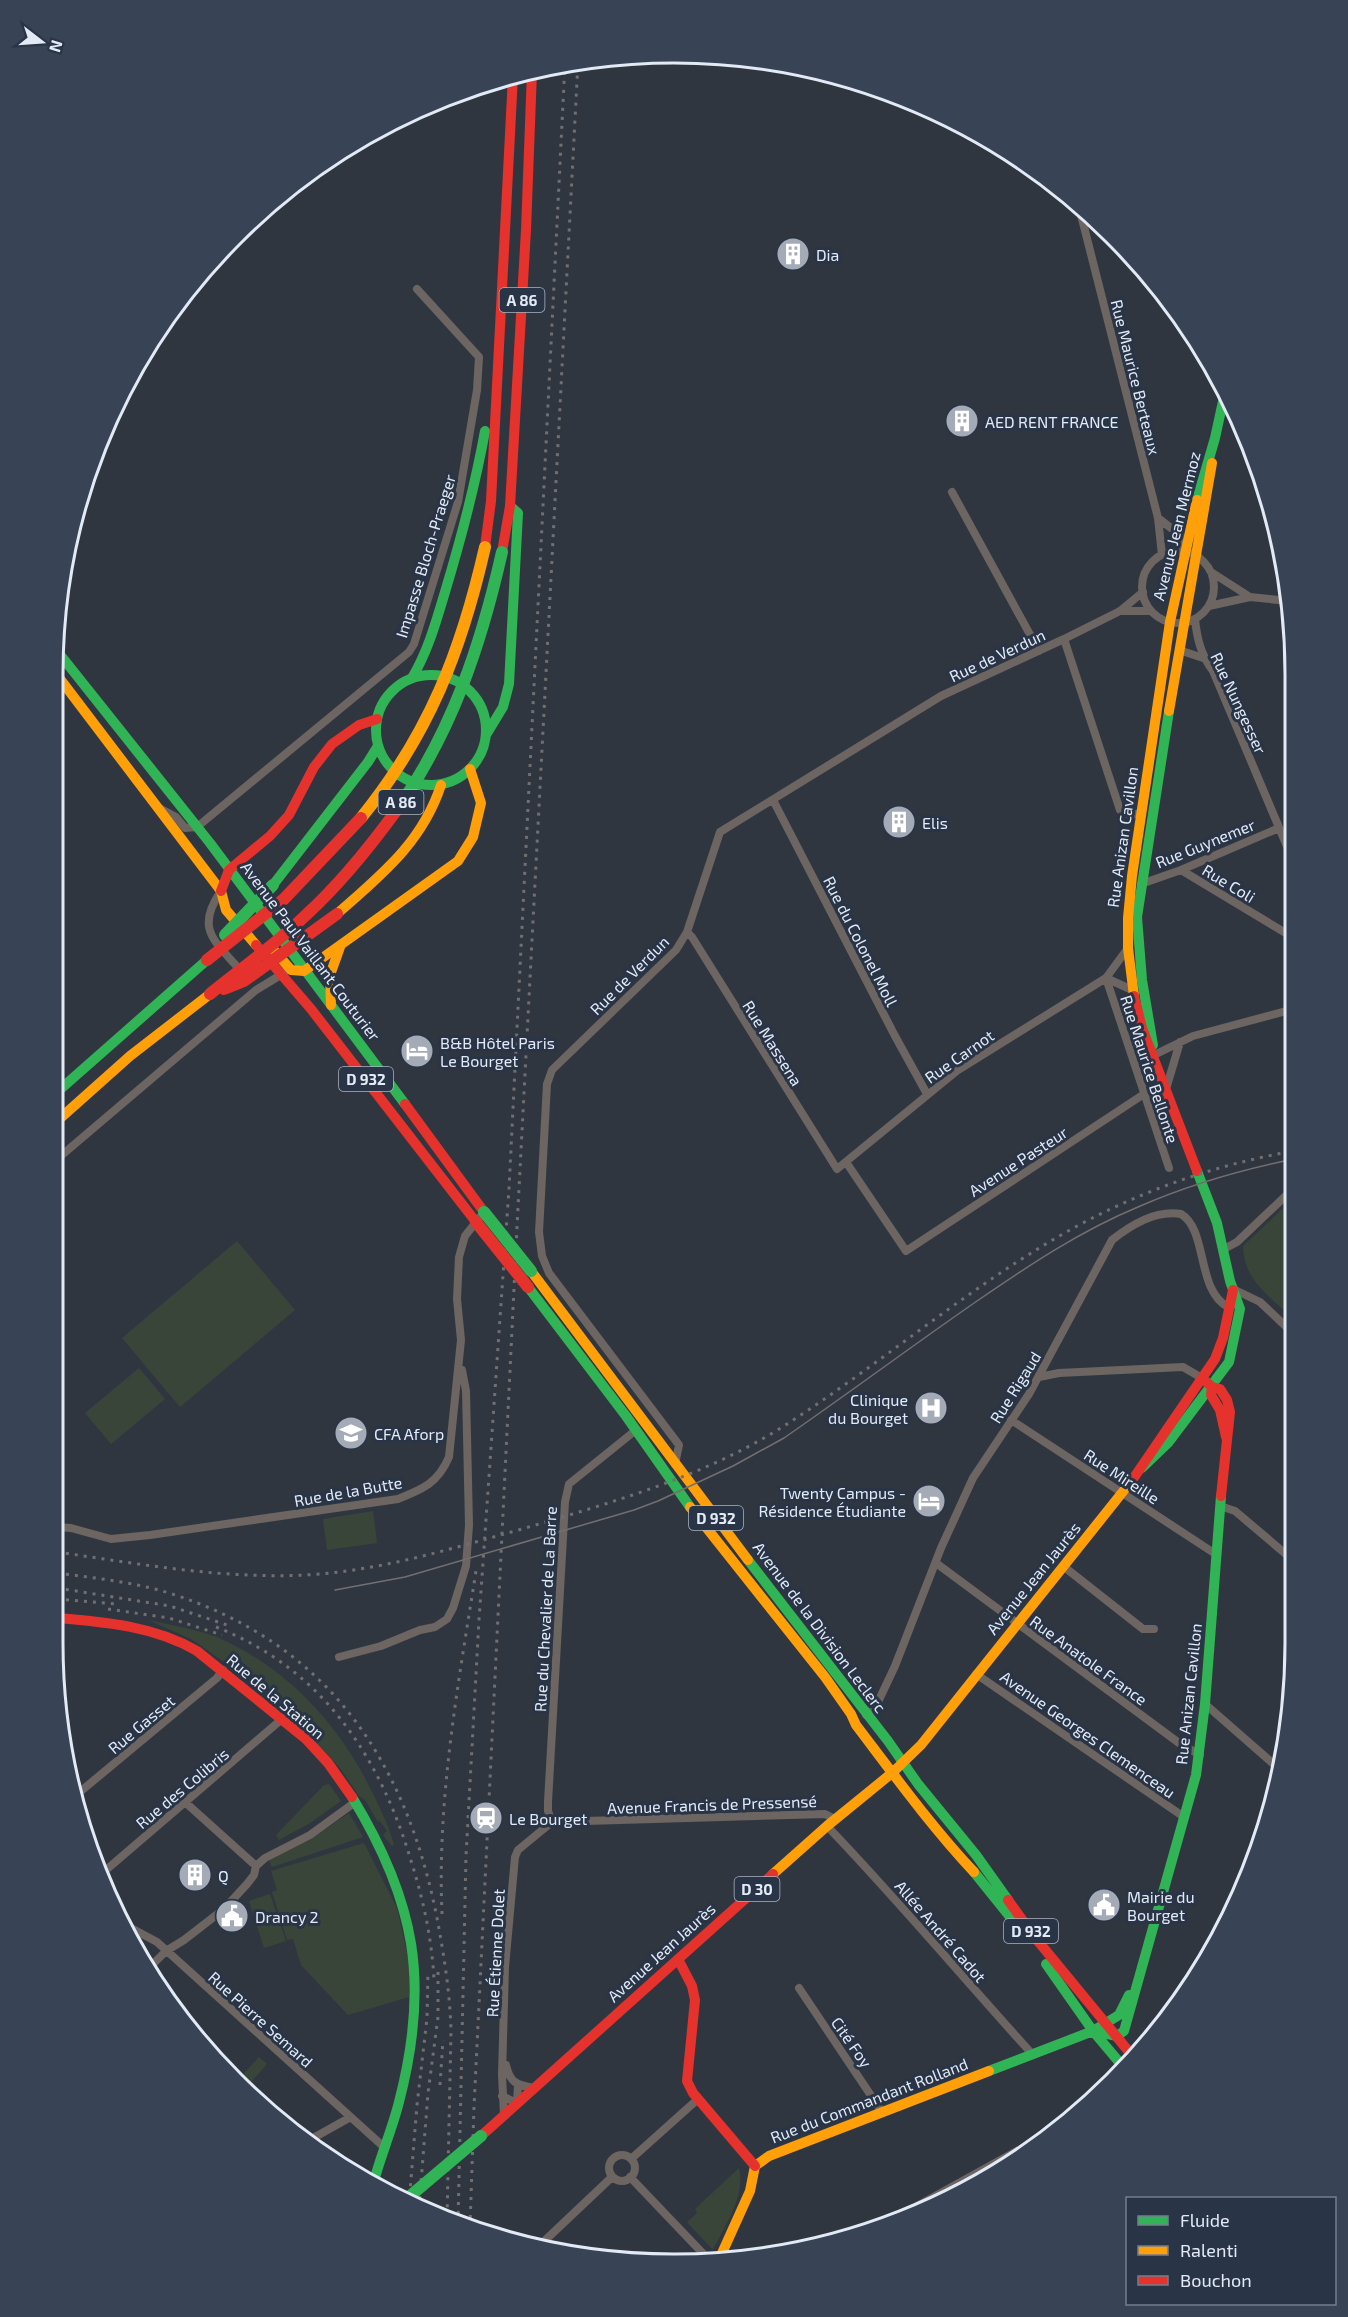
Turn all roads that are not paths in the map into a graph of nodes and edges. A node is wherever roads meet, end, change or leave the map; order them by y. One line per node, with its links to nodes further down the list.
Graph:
1 (540, 78): 4 (main road)
2 (532, 80): 4 (main road, A 86)
3 (512, 85): 8 (main road, A 86)
4 (531, 93): 10 (main road, A 86)
5 (1082, 220): 11 (street, Rue Maurice Berteaux)
6 (417, 289): 38 (street, Impasse Bloch-Praeger)
7 (1222, 405): 12 (main road, Avenue Jean Mermoz)
8 (493, 420): 28 (main road); 49 (main road, A 86, bridge)
9 (952, 492): 25 (street)
10 (510, 506): 31 (main road); 54 (main road, A 86, bridge)
11 (1158, 518): 12 (street); 13 (street, Rue Maurice Berteaux)
12 (1190, 554): 13 (street); 14 (street); 21 (main road, Avenue Jean Mermoz); 22 (main road, Avenue Jean Mermoz)
13 (1162, 555): 15 (street)
14 (1211, 571): 16 (street); 18 (street)
15 (1143, 592): 19 (street, Rue de Verdun); 20 (street)
16 (1250, 597): 17 (street); 18 (street)
17 (1281, 600)
18 (1209, 606): 21 (street)
19 (1120, 611): 20 (street, Rue de Verdun); 23 (street, Rue de Verdun)
20 (1151, 611): 22 (street)
21 (1189, 621): 22 (street); 24 (main road, Rue Anizan Cavillon); 26 (street, Rue Nungesser)
22 (1170, 622): 37 (main road, Rue Anizan Cavillon)
23 (1064, 639): 25 (street, Rue de Verdun); 37 (street)
24 (1179, 650): 26 (street); 43 (main road, Rue Anizan Cavillon)
25 (1039, 651): 35 (street, Rue de Verdun)
26 (1203, 658): 39 (street, Rue Nungesser)
27 (63, 659): 38 (main road, Avenue Paul Vaillant Couturier / D 932)
28 (412, 678): 30 (main road); 31 (main road)
29 (63, 683): 36 (main road, Avenue Paul Vaillant Couturier / D 932)
30 (377, 718): 32 (main road); 41 (main road)
31 (486, 735): 33 (main road)
32 (378, 746): 34 (main road); 49 (main road, bridge)
33 (470, 769): 34 (main road); 47 (main road)
34 (441, 785): 54 (main road, bridge)
35 (773, 800): 45 (street, Rue de Verdun); 61 (street, Rue du Colonel Moll)
36 (158, 808): 38 (street, Avenue Paul Vaillant Couturier); 44 (main road, Avenue Paul Vaillant Couturier / D 932)
37 (1141, 813): 48 (main road, Rue Anizan Cavillon)
38 (197, 827): 41 (main road, Avenue Paul Vaillant Couturier / D 932)
39 (1279, 828): 40 (street, Rue Nungesser); 42 (street, Rue Guynemer)
40 (1285, 842)
41 (229, 870): 44 (main road); 50 (main road, Avenue Paul Vaillant Couturier / D 932)
42 (1181, 870): 43 (street, Rue Guynemer); 46 (street, Rue Coli)
43 (1141, 884): 58 (main road, Rue Anizan Cavillon)
44 (221, 891): 50 (main road, Avenue Paul Vaillant Couturier / D 932); 52 (street)
45 (687, 932): 67 (street, Rue Massena); 80 (street, Rue de Verdun)
46 (1285, 933)
47 (343, 943): 50 (main road); 55 (main road)
48 (1128, 948): 51 (street); 53 (main road, Rue Anizan Cavillon)
49 (207, 960): 59 (main road, A 86)
50 (292, 972): 52 (street); 55 (main road, Avenue Paul Vaillant Couturier / D 932); 69 (main road, Avenue Paul Vaillant Couturier / D 932)
51 (1106, 978): 53 (street); 61 (street, Rue Carnot); 62 (street, Rue Maurice Bellonte)
52 (256, 990): 64 (street)
53 (1132, 990): 58 (main road, Rue Anizan Cavillon)
54 (210, 994): 63 (main road, A 86)
55 (332, 1006): 69 (main road, Avenue Paul Vaillant Couturier / D 932)
56 (1285, 1012): 57 (street)
57 (1180, 1042): 58 (street); 60 (street)
58 (1154, 1054): 60 (main road, Rue Anizan Cavillon)
59 (63, 1087)
60 (1166, 1090): 70 (main road, Rue Anizan Cavillon)
61 (927, 1094): 65 (street, Rue Carnot)
62 (1144, 1094): 65 (street, Avenue Pasteur); 66 (street, Rue Maurice Bellonte)
63 (63, 1116)
64 (63, 1154)
65 (846, 1162): 67 (street, Rue Carnot)
66 (1169, 1168)
67 (837, 1169)
68 (1285, 1197): 70 (street)
69 (480, 1217): 74 (street, Rue de la Butte); 79 (main road, Avenue de la Division Leclerc / D 932, bridge); 80 (main road, Avenue de la Division Leclerc / D 932, bridge)
70 (1224, 1249): 71 (main road, Rue Anizan Cavillon)
71 (1233, 1289): 72 (main road, Rue Anizan Cavillon); 73 (street); 77 (main road, Rue Anizan Cavillon)
72 (1228, 1307): 75 (street, Rue Rigaud); 76 (main road, Rue Anizan Cavillon)
73 (1285, 1326)
74 (460, 1358): 84 (street, Rue de la Butte); 92 (street)
75 (1039, 1377): 76 (street); 78 (street, Rue Rigaud)
76 (1202, 1378): 77 (main road); 81 (main road, Avenue Jean Jaurès)
77 (1212, 1387): 81 (main road, Avenue Jean Jaurès); 83 (main road, Rue Anizan Cavillon)
78 (1011, 1420): 82 (street, Rue Mireille); 87 (street, Rue Rigaud)
79 (636, 1430): 101 (main road, Avenue de la Division Leclerc / D 932); 106 (street, Rue du Chevalier de La Barre)
80 (675, 1464): 96 (main road, Avenue de la Division Leclerc / D 932)
81 (1142, 1468): 82 (main road, Avenue Jean Jaurès)
82 (1123, 1492): 86 (street, Rue Mireille); 88 (main road, Avenue Jean Jaurès)
83 (1220, 1506): 85 (street); 86 (main road, Rue Anizan Cavillon)
84 (63, 1527)
85 (1285, 1553)
86 (1216, 1556): 95 (main road, Rue Anizan Cavillon)
87 (936, 1563): 90 (street, Rue Anatole France); 96 (street, Rue Rigaud)
88 (1063, 1566): 90 (main road, Avenue Jean Jaurès); 91 (street)
89 (63, 1619): 93 (main road, Rue de la Station)
90 (1017, 1624): 94 (main road, Avenue Jean Jaurès); 98 (street, Rue Anatole France)
91 (1154, 1629)
92 (339, 1657)
93 (223, 1670): 97 (main road, Rue de la Station); 102 (street, Rue Gasset)
94 (976, 1674): 99 (main road, Avenue Jean Jaurès); 105 (street, Avenue Georges Clemenceau)
95 (1205, 1704): 98 (main road, Rue Anizan Cavillon); 100 (street)
96 (866, 1715): 99 (main road, Avenue de la Division Leclerc / D 932)
97 (282, 1719): 103 (street, Rue des Colibris); 104 (main road, Rue de la Station)
98 (1200, 1755): 105 (main road, Rue Anizan Cavillon)
99 (903, 1762): 101 (main road, Avenue Jean Jaurès); 116 (main road, Avenue de la Division Leclerc / D 932)
100 (1273, 1763)
101 (892, 1773): 107 (main road, Avenue Jean Jaurès / D 30); 117 (main road, Avenue de la Division Leclerc / D 932)
102 (82, 1791)
103 (186, 1803): 108 (street); 109 (street, Rue des Colibris)
104 (354, 1803): 108 (street); 132 (main road, Rue de la Station)
105 (1184, 1818): 114 (main road, Rue Anizan Cavillon)
106 (552, 1822): 107 (street, Avenue Francis de Pressensé); 121 (street, Rue Étienne Dolet)
107 (831, 1823): 112 (main road, Avenue Jean Jaurès / D 30); 120 (street, Allée André Cadot)
108 (256, 1866): 111 (street)
109 (107, 1869)
110 (135, 1930): 111 (street, Rue Pierre Semard)
111 (166, 1951): 113 (street); 130 (street, Rue Pierre Semard)
112 (678, 1959): 124 (main road, Avenue Jean Jaurès / D 30); 126 (main road)
113 (154, 1963)
114 (1135, 1986): 116 (main road, Rue Anizan Cavillon); 118 (main road, Rue Anizan Cavillon)
115 (799, 1988): 128 (street, Cité Foy)
116 (1107, 2022): 117 (main road, Rue Anizan Cavillon); 118 (main road, Avenue de la Division Leclerc / D 932)
117 (1093, 2031): 118 (main road); 120 (main road, Rue du Commandant Rolland); 122 (main road, Avenue de la Division Leclerc / D 932)
118 (1118, 2036): 119 (main road, Avenue de la Division Leclerc / D 932)
119 (1129, 2051)
120 (1033, 2055): 128 (main road, Rue du Commandant Rolland)
121 (504, 2058): 123 (street, Rue Étienne Dolet); 125 (street, Rue Étienne Dolet)
122 (1119, 2061)
123 (518, 2085): 124 (street); 127 (street)
124 (534, 2088): 127 (main road, Avenue Jean Jaurès / D 30)
125 (502, 2096): 127 (street); 129 (street, Rue Étienne Dolet)
126 (698, 2099): 133 (street); 134 (main road)
127 (517, 2103): 129 (main road, Avenue Jean Jaurès / D 30)
128 (882, 2112): 134 (main road, Rue du Commandant Rolland)
129 (504, 2115): 140 (main road, Avenue Jean Jaurès / D 30, bridge)
130 (349, 2118): 131 (street); 132 (street, Rue Pierre Semard)
131 (315, 2137)
132 (385, 2148): 137 (main road, Rue de la Station)
133 (631, 2159): 136 (street); 138 (street)
134 (755, 2166): 142 (main road)
135 (981, 2171): 139 (street)
136 (612, 2176): 138 (street); 141 (street)
137 (377, 2177)
138 (630, 2177): 143 (street)
139 (965, 2179)
140 (412, 2194)
141 (546, 2240)
142 (723, 2252)
143 (703, 2253)

